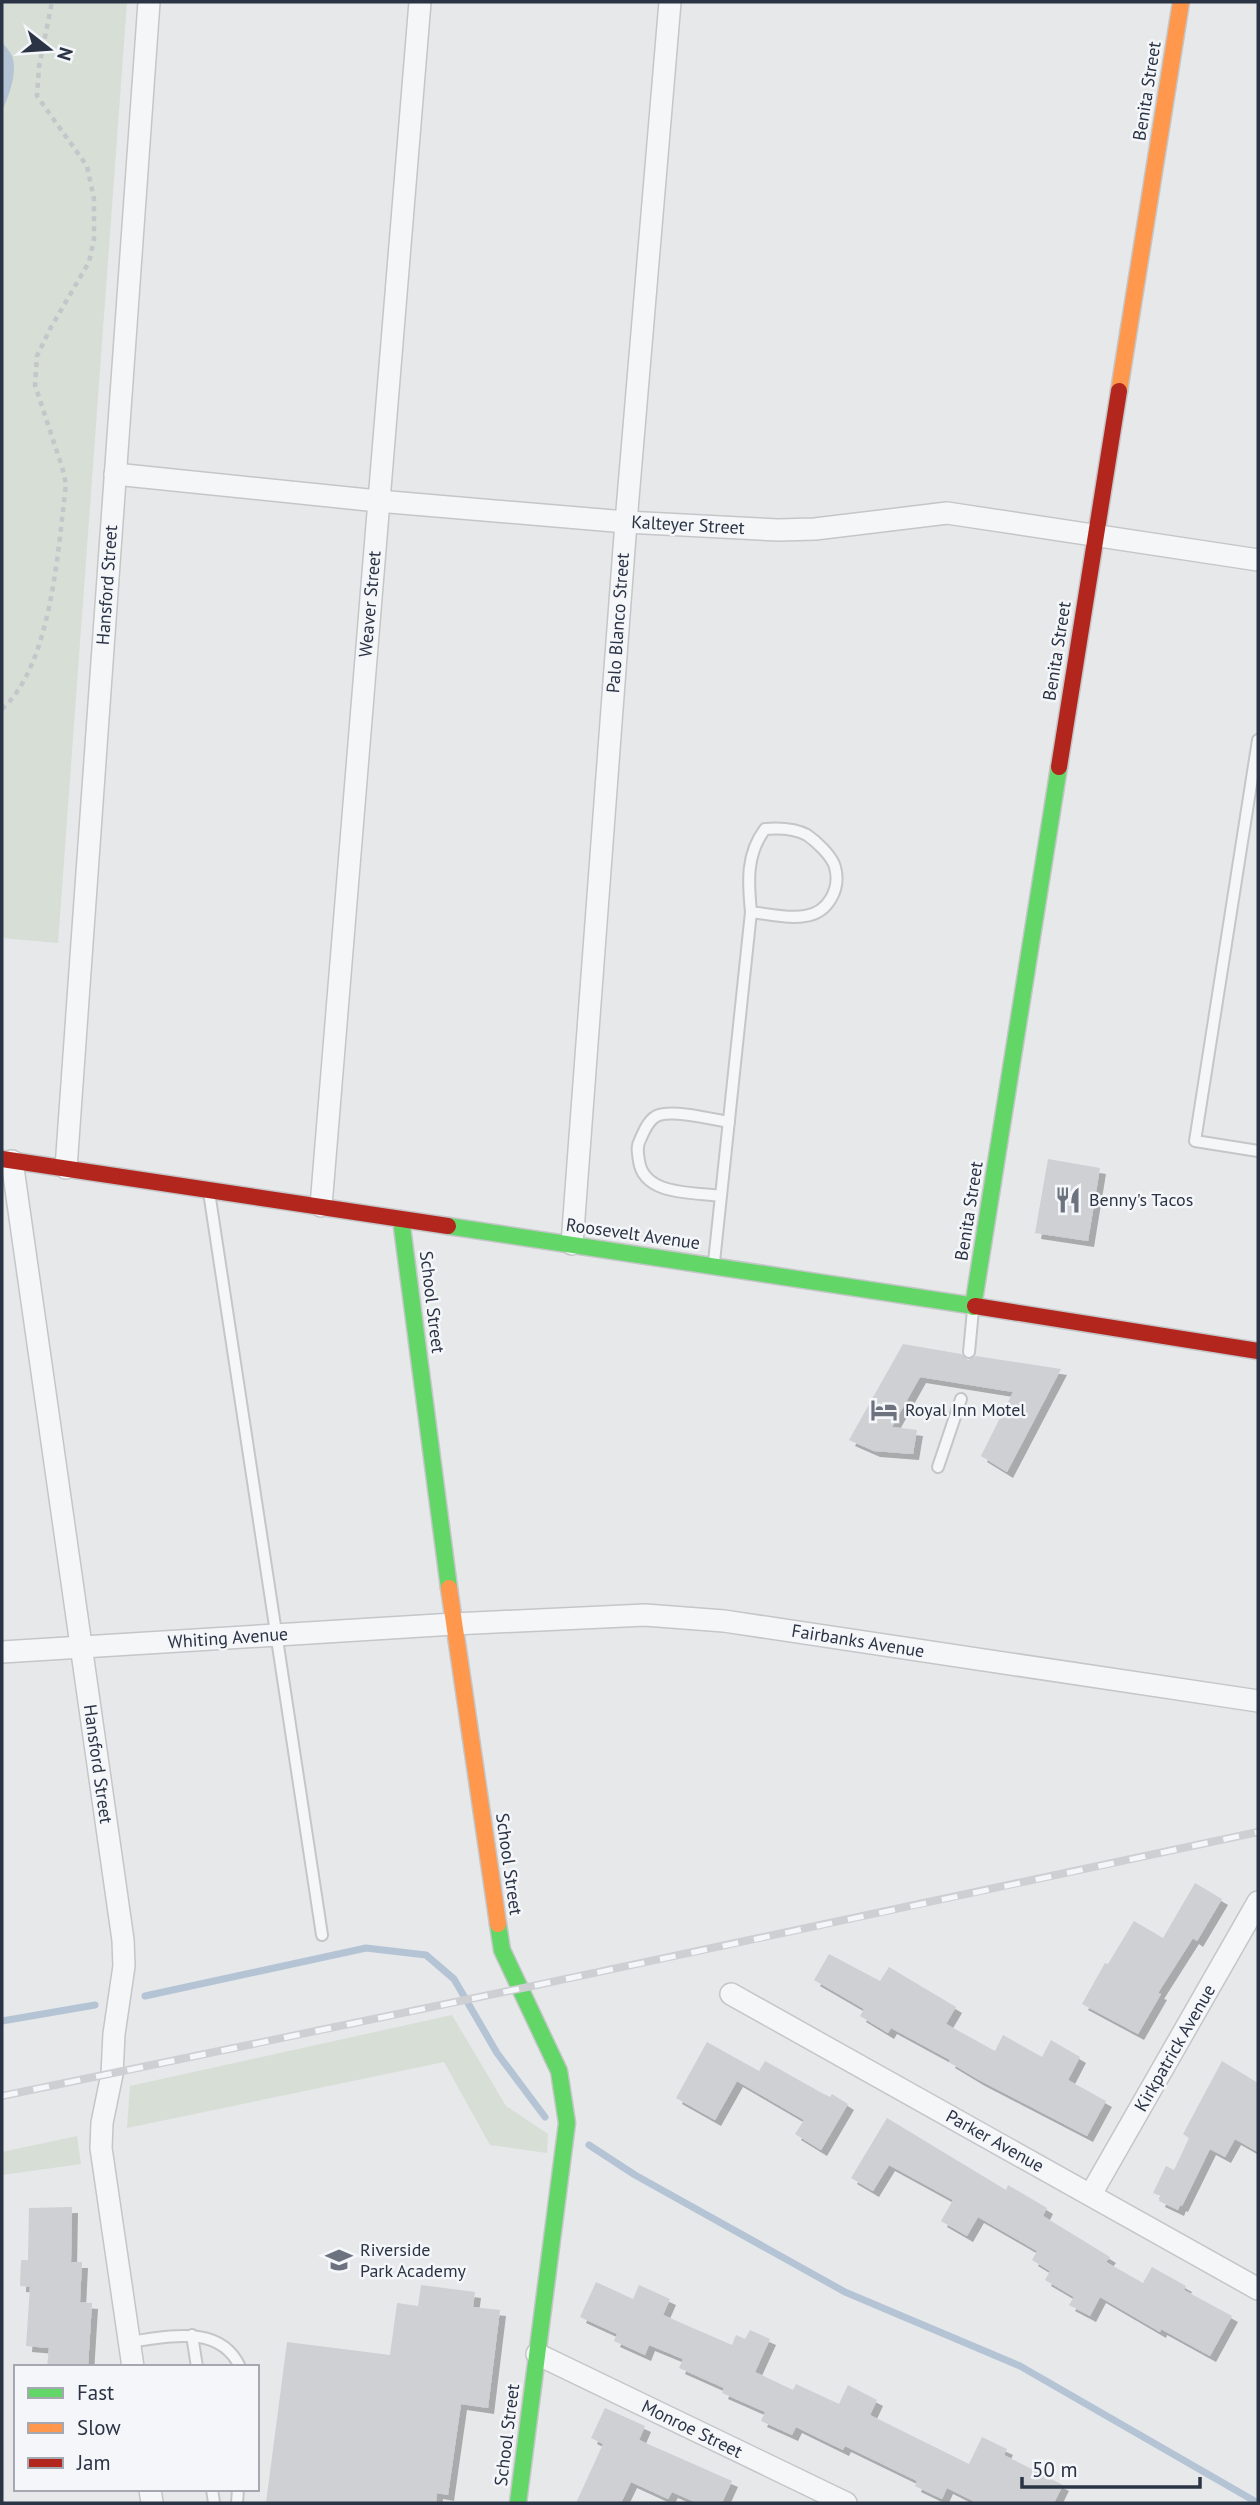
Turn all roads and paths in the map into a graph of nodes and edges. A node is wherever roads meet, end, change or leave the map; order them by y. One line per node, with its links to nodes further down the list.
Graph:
1 (52, 2): 11 (path)
2 (149, 2): 6 (street, Hansford Street)
3 (420, 2): 7 (street, Weaver Street)
4 (670, 2): 8 (street, Palo Blanco Street)
5 (1181, 2): 9 (street, Benita Street)
6 (115, 474): 7 (street, Kalteyer Street); 17 (street, Hansford Street)
7 (378, 501): 8 (street, Kalteyer Street); 20 (street, Weaver Street)
8 (626, 522): 9 (street, Kalteyer Street); 22 (street, Palo Blanco Street)
9 (1095, 534): 10 (street, Kalteyer Street); 24 (street, Benita Street)
10 (1258, 560)
11 (2, 709)
12 (1258, 740): 15 (lane)
13 (751, 912): 13 (lane); 14 (lane)
14 (729, 1122): 19 (lane); 19 (lane)
15 (1258, 1151)
16 (7, 1160): 17 (street, Roosevelt Avenue); 31 (street, Hansford Street)
17 (66, 1168): 18 (street, Roosevelt Avenue)
18 (209, 1189): 20 (street, Roosevelt Avenue); 30 (lane)
19 (721, 1196): 23 (lane)
20 (321, 1206): 21 (street, Roosevelt Avenue)
21 (401, 1219): 22 (street, Roosevelt Avenue); 29 (street, School Street)
22 (572, 1244): 23 (street, Roosevelt Avenue)
23 (713, 1265): 24 (street, Roosevelt Avenue)
24 (973, 1307): 25 (street, Roosevelt Avenue); 26 (lane)
25 (1258, 1351)
26 (969, 1352)
27 (961, 1399): 28 (lane)
28 (938, 1467)
29 (454, 1624): 30 (street, Whiting Avenue); 33 (street, Fairbanks Avenue); 41 (street, School Street)
30 (275, 1635): 31 (street, Whiting Avenue); 35 (lane)
31 (82, 1647): 32 (street, Whiting Avenue); 40 (street, Hansford Street)
32 (2, 1652)
33 (1258, 1701)
34 (1258, 1902): 37 (street, Kirkpatrick Avenue)
35 (322, 1935)
36 (731, 1994): 37 (street, Parker Avenue)
37 (1091, 2194): 38 (street, Parker Avenue)
38 (1258, 2289)
39 (192, 2335): 40 (lane); 43 (lane); 44 (lane)
40 (129, 2342): 42 (street, Hansford Street)
41 (537, 2354): 45 (street, School Street); 46 (street, Monroe Street)
42 (133, 2365)
43 (197, 2365)
44 (239, 2365)
45 (518, 2503)
46 (846, 2503)

